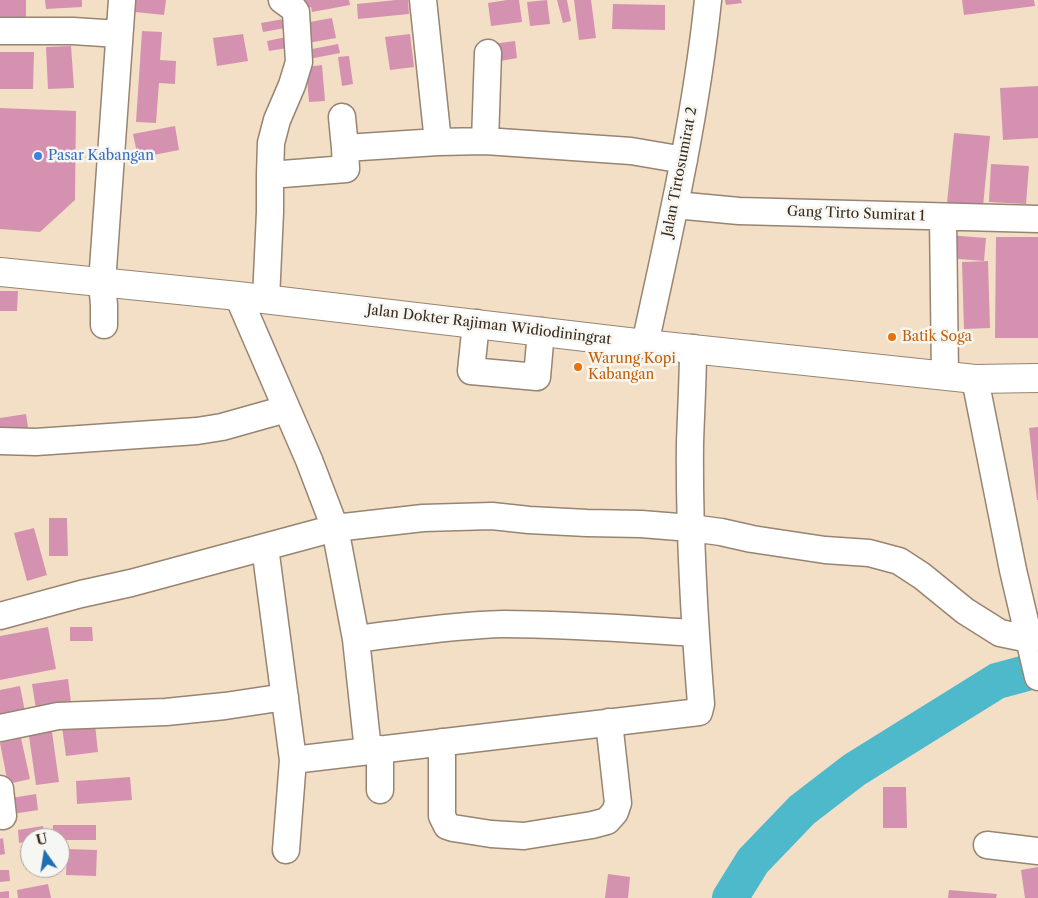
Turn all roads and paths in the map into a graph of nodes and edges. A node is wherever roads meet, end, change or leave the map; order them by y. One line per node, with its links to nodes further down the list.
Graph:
1 (122, 0): 6 (street)
2 (282, 0): 13 (street)
3 (423, 0): 10 (street)
4 (708, 0): 12 (street, Jalan Tirtosumirat 2)
5 (0, 31): 6 (street)
6 (119, 34): 18 (street)
7 (488, 53): 9 (street)
8 (342, 117): 11 (street)
9 (485, 141): 10 (street); 12 (street)
10 (438, 142): 11 (street)
11 (344, 148): 13 (street)
12 (684, 160): 14 (street, Jalan Tirtosumirat 2)
13 (270, 175): 20 (street)
14 (675, 205): 15 (street, Gang Tirto Sumirat 1); 24 (street, Jalan Tirtosumirat 2)
15 (943, 217): 16 (street, Gang Tirto Sumirat 1); 26 (street)
16 (1038, 219)
17 (0, 272): 18 (main road, Jalan Dokter Rajiman Widiodiningrat)
18 (102, 283): 19 (main road, Jalan Dokter Rajiman Widiodiningrat); 22 (street)
19 (238, 296): 20 (main road, Jalan Dokter Rajiman Widiodiningrat); 29 (street)
20 (266, 299): 21 (main road, Jalan Dokter Rajiman Widiodiningrat)
21 (476, 323): 23 (main road, Jalan Dokter Rajiman Widiodiningrat); 23 (street)
22 (104, 326)
23 (541, 331): 24 (main road, Jalan Dokter Rajiman Widiodiningrat)
24 (644, 344): 25 (main road, Jalan Dokter Rajiman Widiodiningrat)
25 (693, 348): 26 (main road, Jalan Dokter Rajiman Widiodiningrat); 32 (street)
26 (944, 375): 28 (main road, Jalan Dokter Rajiman Widiodiningrat)
27 (1038, 378): 28 (main road, Jalan Dokter Rajiman Widiodiningrat)
28 (976, 379): 37 (street)
29 (286, 409): 30 (street); 31 (street)
30 (0, 441)
31 (335, 528): 32 (street); 33 (street); 36 (street)
32 (691, 528): 35 (street); 37 (street)
33 (265, 547): 34 (street); 38 (street)
34 (0, 616)
35 (695, 633): 36 (street); 39 (street)
36 (356, 639): 42 (street)
37 (1035, 653)
38 (285, 697): 40 (street); 43 (street)
39 (609, 722): 41 (street); 41 (street)
40 (0, 728)
41 (442, 742): 42 (street)
42 (374, 750): 43 (street); 45 (street)
43 (293, 760): 48 (street)
44 (0, 789): 46 (street)
45 (380, 790)
46 (3, 816)
47 (987, 845): 49 (street)
48 (286, 850)
49 (1038, 851)

